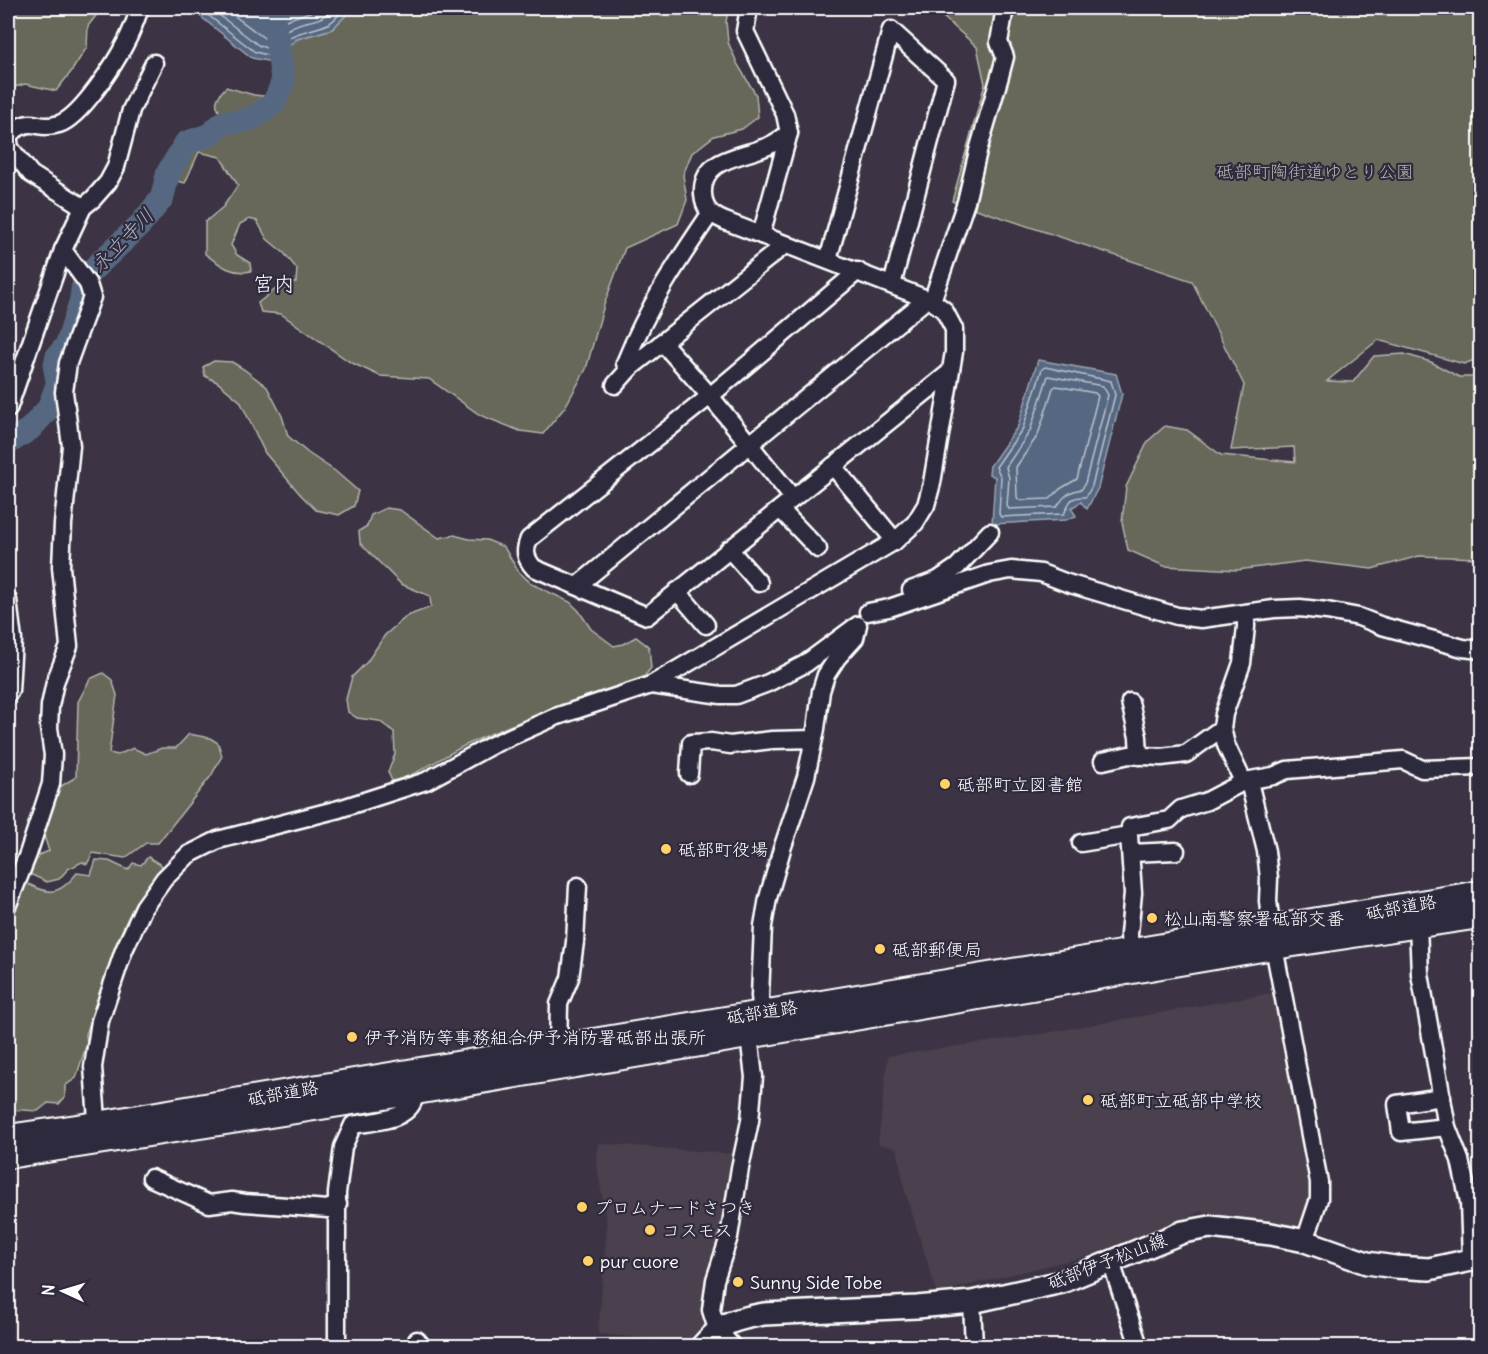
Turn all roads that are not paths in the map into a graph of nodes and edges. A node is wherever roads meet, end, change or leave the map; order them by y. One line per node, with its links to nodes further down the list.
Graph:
1 (141, 8): 6 (street)
2 (749, 8): 5 (street)
3 (1005, 8): 15 (street)
4 (154, 63): 7 (street)
5 (789, 133): 8 (street); 9 (street)
6 (8, 135): 7 (street)
7 (83, 207): 11 (street)
8 (711, 214): 9 (street); 17 (street)
9 (761, 235): 10 (street)
10 (786, 244): 12 (street); 16 (street)
11 (63, 250): 21 (street); 56 (street)
12 (828, 260): 13 (street); 14 (street)
13 (858, 271): 14 (street); 20 (street)
14 (892, 285): 15 (street)
15 (929, 300): 18 (street); 22 (street)
16 (662, 342): 17 (street); 20 (street)
17 (630, 368): 19 (street)
18 (949, 373): 23 (street); 27 (street)
19 (615, 385)
20 (710, 396): 22 (street); 31 (street)
21 (8, 409)
22 (750, 445): 24 (street); 31 (street)
23 (833, 466): 24 (street); 27 (street)
24 (794, 498): 25 (street)
25 (780, 509): 28 (street); 29 (street)
26 (990, 532): 34 (street)
27 (895, 541): 40 (street)
28 (729, 549): 30 (street); 32 (street)
29 (818, 549)
30 (759, 583)
31 (577, 586): 32 (street)
32 (677, 591): 36 (street)
33 (8, 600): 38 (street)
34 (868, 612): 35 (street); 37 (street)
35 (1246, 614): 39 (street); 43 (street)
36 (706, 625)
37 (858, 626): 40 (street); 44 (street)
38 (10, 640): 41 (street)
39 (1480, 650)
40 (651, 685): 67 (street)
41 (8, 694)
42 (1130, 702): 45 (street)
43 (1222, 728): 45 (street); 49 (street)
44 (814, 739): 48 (street); 61 (street)
45 (1139, 756): 46 (street)
46 (1103, 760)
47 (1480, 767): 49 (street)
48 (689, 774)
49 (1245, 781): 50 (street); 59 (street)
50 (1129, 835): 51 (street); 53 (street)
51 (1081, 843)
52 (1176, 850): 53 (street)
53 (1131, 853): 60 (street)
54 (578, 886): 63 (street)
55 (1480, 893): 59 (highway, 砥部道路)
56 (8, 904)
57 (1480, 916): 58 (highway, 砥部道路)
58 (1418, 925): 59 (highway, 砥部道路); 65 (street)
59 (1273, 938): 60 (highway, 砥部道路); 62 (highway, 砥部道路); 72 (street)
60 (1130, 952): 61 (highway, 砥部道路)
61 (762, 1012): 62 (street); 63 (highway, 砥部道路)
62 (749, 1036): 64 (highway, 砥部道路); 76 (street)
63 (558, 1047): 64 (highway, 砥部道路)
64 (415, 1081): 67 (highway, 砥部道路); 71 (street)
65 (1442, 1097): 66 (street); 66 (street)
66 (1447, 1127): 73 (street)
67 (98, 1133): 68 (highway, 砥部道路); 69 (highway, 砥部道路)
68 (8, 1137)
69 (8, 1155)
70 (151, 1178): 71 (street)
71 (338, 1204): 77 (street)
72 (1305, 1241): 73 (main road, 砥部伊予松山線); 74 (main road, 砥部伊予松山線)
73 (1476, 1259)
74 (1111, 1262): 75 (main road, 砥部伊予松山線); 81 (street)
75 (972, 1302): 76 (main road, 砥部伊予松山線); 80 (street)
76 (717, 1329): 78 (main road, 砥部伊予松山線); 79 (street)
77 (337, 1347)
78 (702, 1347)
79 (732, 1347)
80 (974, 1347)
81 (1139, 1347)

